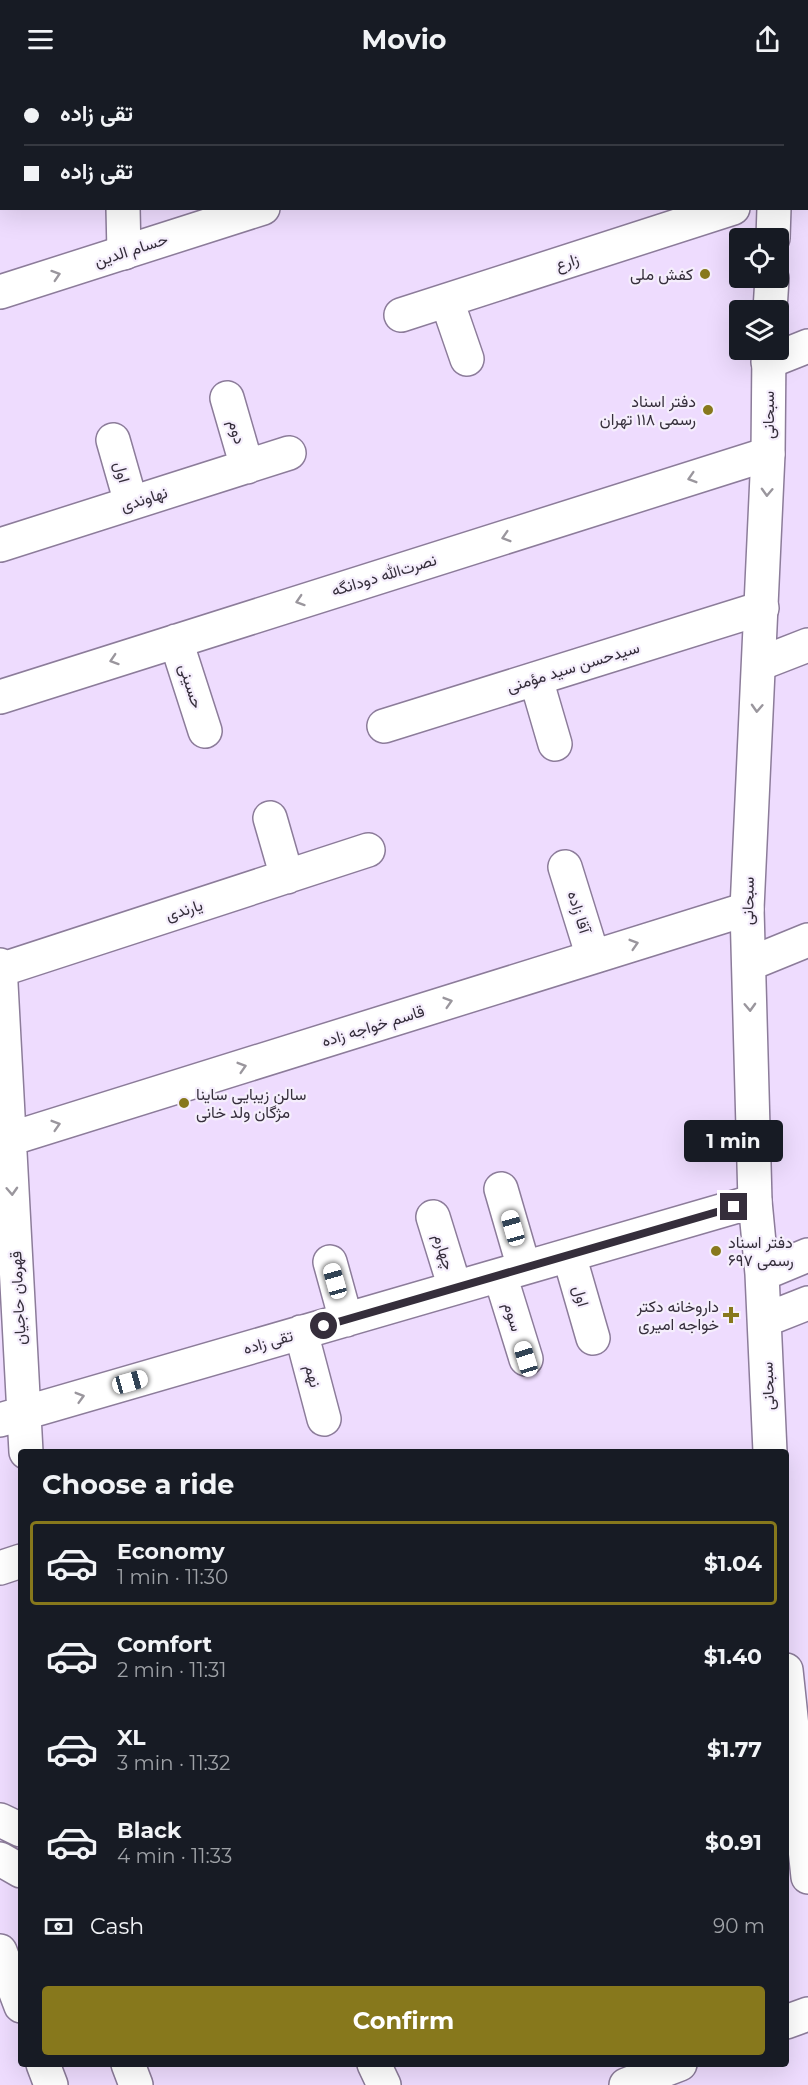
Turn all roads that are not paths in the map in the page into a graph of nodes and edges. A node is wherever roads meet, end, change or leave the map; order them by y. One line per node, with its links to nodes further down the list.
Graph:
1 (123, 210): 6 (street)
2 (257, 210): 6 (street, حسام الدین)
3 (727, 210): 8 (street, زارع)
4 (774, 210): 5 (street)
5 (773, 228)
6 (124, 253): 7 (street, حسام الدین, one-way to 6)
7 (0, 292)
8 (447, 300): 9 (street, زارع); 12 (street)
9 (401, 315)
10 (808, 346): 11 (street)
11 (789, 351)
12 (466, 359)
13 (769, 360): 17 (street, سبحانی)
14 (227, 398): 18 (street, دوم)
15 (113, 440): 19 (street, اول)
16 (289, 453): 18 (street, نهاوندی)
17 (768, 454): 21 (street, سبحانی, one-way to 21); 22 (street, نصرت‌الله دودانگه, one-way to 22)
18 (247, 467): 19 (street, نهاوندی)
19 (130, 503): 20 (street, نهاوندی)
20 (0, 545)
21 (762, 608): 24 (street, سبحانی); 25 (street, سیدحسن سید مؤمنی)
22 (176, 641): 26 (street, نصرت‌الله دودانگه, one-way to 26); 28 (street, حسینی)
23 (808, 645): 24 (street)
24 (759, 664): 34 (street, سبحانی, one-way to 34)
25 (536, 679): 27 (street, سیدحسن سید مؤمنی); 29 (street)
26 (0, 697)
27 (384, 726)
28 (205, 731)
29 (555, 744)
30 (270, 818): 33 (street)
31 (368, 850): 33 (street, یارندی)
32 (565, 867): 36 (street, آقا زاده)
33 (287, 877): 39 (street, یارندی)
34 (747, 909): 36 (street, قاسم خواجه زاده, one-way to 34); 37 (street, سبحانی)
35 (808, 940): 37 (street)
36 (593, 957): 40 (street, قاسم خواجه زاده, one-way to 36)
37 (748, 964): 42 (street, سبحانی, one-way to 42)
38 (0, 965): 39 (street, قهرمان حاجیان)
39 (0, 970): 40 (street, قهرمان حاجیان)
40 (5, 1141): 56 (street, قهرمان حاجیان, one-way to 56)
41 (501, 1189): 47 (street)
42 (755, 1201): 44 (street, تقی زاده); 48 (street, سبحانی)
43 (433, 1217): 49 (street, چهارم)
44 (569, 1255): 47 (street, تقی زاده); 54 (street, اول)
45 (808, 1255): 48 (street)
46 (330, 1262): 51 (street)
47 (512, 1272): 49 (street, تقی زاده); 55 (street, سوم)
48 (762, 1274): 52 (street, سبحانی)
49 (454, 1288): 51 (street, تقی زاده)
50 (808, 1303): 52 (street)
51 (346, 1320): 53 (street, تقی زاده)
52 (765, 1320): 59 (street, سبحانی)
53 (301, 1332): 56 (street, تقی زاده, one-way to 53); 57 (street, نهم)
54 (593, 1338)
55 (526, 1359)
56 (12, 1417): 58 (street, قهرمان حاجیان)
57 (324, 1419)
58 (25, 1449)
59 (770, 1449)
60 (18, 1562): 61 (street)
61 (0, 1568)
62 (789, 1705): 67 (street)
63 (0, 1820): 64 (street)
64 (18, 1829)
65 (0, 1859): 66 (street)
66 (18, 1869)
67 (808, 1877)
68 (0, 1951): 69 (street)
69 (18, 1998)
70 (808, 2014): 71 (street)
71 (789, 2021)
72 (44, 2067): 76 (street)
73 (129, 2067): 77 (street)
74 (375, 2067): 78 (street)
75 (669, 2067): 79 (street)
76 (51, 2085)
77 (136, 2085)
78 (384, 2085)
79 (626, 2085)

